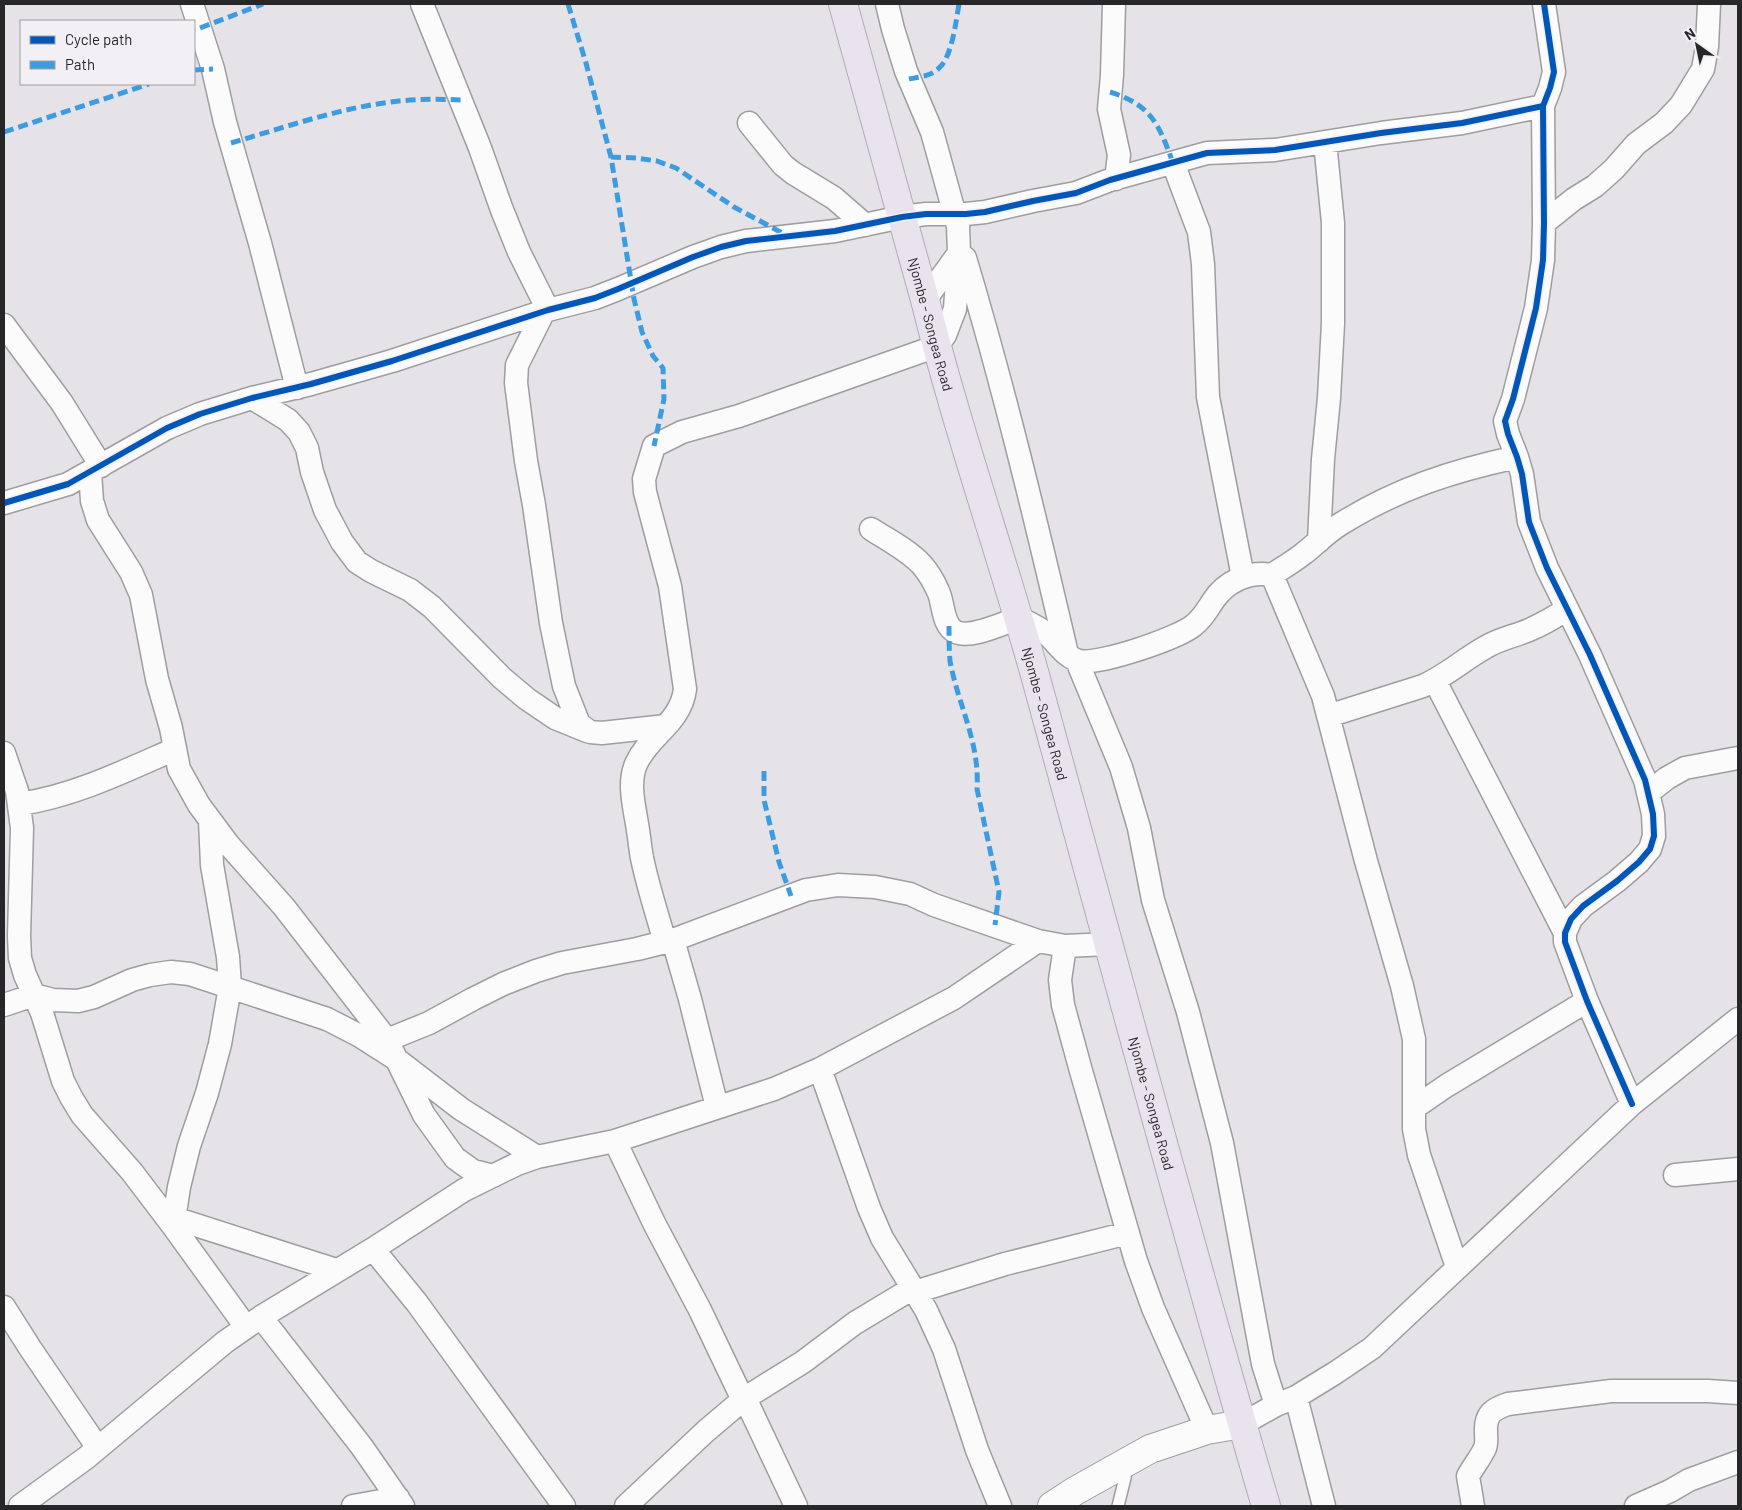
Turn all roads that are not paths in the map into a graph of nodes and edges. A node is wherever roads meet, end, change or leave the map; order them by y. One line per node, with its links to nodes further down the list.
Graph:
1 (192, 4): 22 (street)
2 (422, 4): 19 (street)
3 (843, 4): 14 (highway, Njombe - Songea Road)
4 (887, 4): 13 (street)
5 (1114, 4): 12 (street)
6 (1544, 4): 8 (street)
7 (1709, 4): 15 (street)
8 (1543, 106): 10 (street); 15 (street)
9 (749, 123): 16 (street)
10 (1325, 142): 11 (street); 28 (street)
11 (1173, 163): 12 (street); 30 (street)
12 (1116, 179): 13 (street)
13 (955, 214): 14 (street); 17 (street)
14 (902, 217): 16 (street); 18 (highway, Njombe - Songea Road)
15 (1544, 223): 24 (street)
16 (865, 225): 19 (street)
17 (959, 244): 18 (street); 21 (street); 33 (street)
18 (925, 300): 21 (highway, Njombe - Songea Road)
19 (546, 311): 22 (street); 37 (street)
20 (4, 325): 25 (street)
21 (937, 346): 32 (highway, Njombe - Songea Road); 36 (street)
22 (297, 388): 23 (street)
23 (252, 398): 25 (street); 37 (street)
24 (1517, 457): 28 (street); 31 (street)
25 (96, 469): 26 (street); 38 (street)
26 (4, 504)
27 (871, 529): 32 (street)
28 (1319, 541): 29 (street)
29 (1272, 575): 30 (street); 35 (street)
30 (1243, 577): 33 (street)
31 (1567, 609): 34 (street); 41 (street)
32 (1019, 618): 33 (street); 48 (highway, Njombe - Songea Road)
33 (1072, 657): 75 (street)
34 (1435, 681): 35 (street); 45 (street)
35 (1328, 716): 59 (street)
36 (666, 726): 37 (street); 46 (street)
37 (590, 732)
38 (175, 749): 42 (street); 43 (street)
39 (4, 753): 42 (street)
40 (1738, 758): 41 (street)
41 (1648, 793): 45 (street)
42 (20, 804): 44 (street)
43 (210, 820): 50 (street); 55 (street)
44 (12, 869): 51 (street)
45 (1565, 933): 52 (street)
46 (669, 941): 47 (street); 55 (street); 58 (street)
47 (1038, 941): 49 (street); 56 (street)
48 (1109, 944): 49 (street); 76 (highway, Njombe - Songea Road)
49 (1066, 946): 66 (street)
50 (230, 987): 51 (street); 55 (street); 65 (street)
51 (34, 995): 53 (street); 65 (street)
52 (1587, 1001): 57 (street); 59 (street)
53 (4, 1005)
54 (1738, 1019): 57 (street)
55 (391, 1050): 61 (street); 64 (street)
56 (820, 1069): 58 (street); 70 (street)
57 (1632, 1104): 68 (street)
58 (717, 1107): 60 (street)
59 (1414, 1108): 68 (street)
60 (615, 1141): 61 (street); 74 (street)
61 (537, 1158): 64 (street)
62 (1738, 1169): 63 (street)
63 (1675, 1175)
64 (493, 1176): 67 (street)
65 (174, 1222): 69 (street); 72 (street)
66 (1128, 1233): 70 (street); 77 (street)
67 (372, 1249): 69 (street); 84 (street)
68 (1456, 1267): 75 (street)
69 (336, 1270): 72 (street)
70 (914, 1290): 74 (street); 87 (street)
71 (4, 1307): 78 (street)
72 (253, 1322): 78 (street); 81 (street)
73 (1738, 1394): 92 (street)
74 (744, 1399): 85 (street); 86 (street)
75 (1286, 1401): 76 (street); 91 (street)
76 (1242, 1424): 77 (street); 90 (highway, Njombe - Songea Road)
77 (1207, 1430): 79 (street)
78 (98, 1448): 82 (street)
79 (1126, 1462): 88 (street); 89 (lane)
80 (1738, 1462): 93 (street)
81 (401, 1502): 83 (street)
82 (20, 1506)
83 (353, 1506)
84 (564, 1506)
85 (626, 1506)
86 (796, 1506)
87 (1000, 1506)
88 (1052, 1506)
89 (1118, 1506)
90 (1266, 1506)
91 (1324, 1506)
92 (1473, 1506)
93 (1636, 1506)

